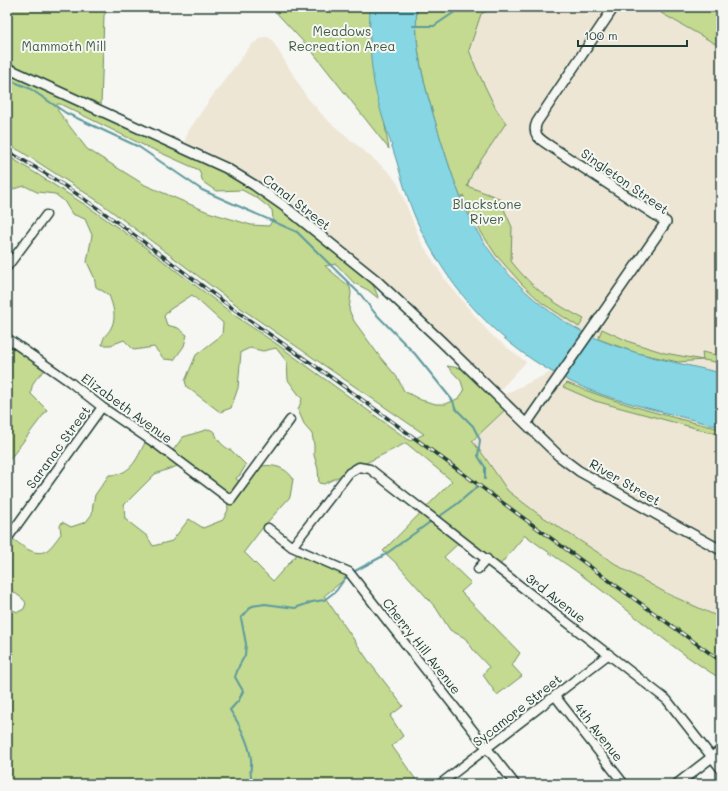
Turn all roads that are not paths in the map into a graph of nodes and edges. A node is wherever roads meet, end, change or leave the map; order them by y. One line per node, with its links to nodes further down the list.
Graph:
1 (614, 7): 8 (street, Singleton Street)
2 (7, 68): 8 (street, Canal Street)
3 (46, 215): 4 (street)
4 (7, 267)
5 (7, 338): 6 (street, Elizabeth Avenue)
6 (102, 407): 7 (street, Elizabeth Avenue); 10 (street, Saranac Street)
7 (290, 420)
8 (526, 424): 12 (street, River Street)
9 (268, 528): 11 (street)
10 (7, 539)
11 (292, 547): 13 (street, 3rd Avenue); 17 (street, Cherry Hill Avenue)
12 (721, 550)
13 (487, 559): 14 (street); 15 (street, 3rd Avenue)
14 (478, 569)
15 (609, 654): 16 (street, Sycamore Street); 19 (street, 3rd Avenue)
16 (555, 696): 17 (street, Sycamore Street); 23 (street, 4th Avenue)
17 (487, 748): 21 (street, Sycamore Street); 22 (street, Cherry Hill Avenue)
18 (721, 750): 19 (street)
19 (712, 757): 20 (street, 3rd Avenue); 24 (street)
20 (721, 768)
21 (440, 784)
22 (515, 784)
23 (624, 784)
24 (678, 784)

